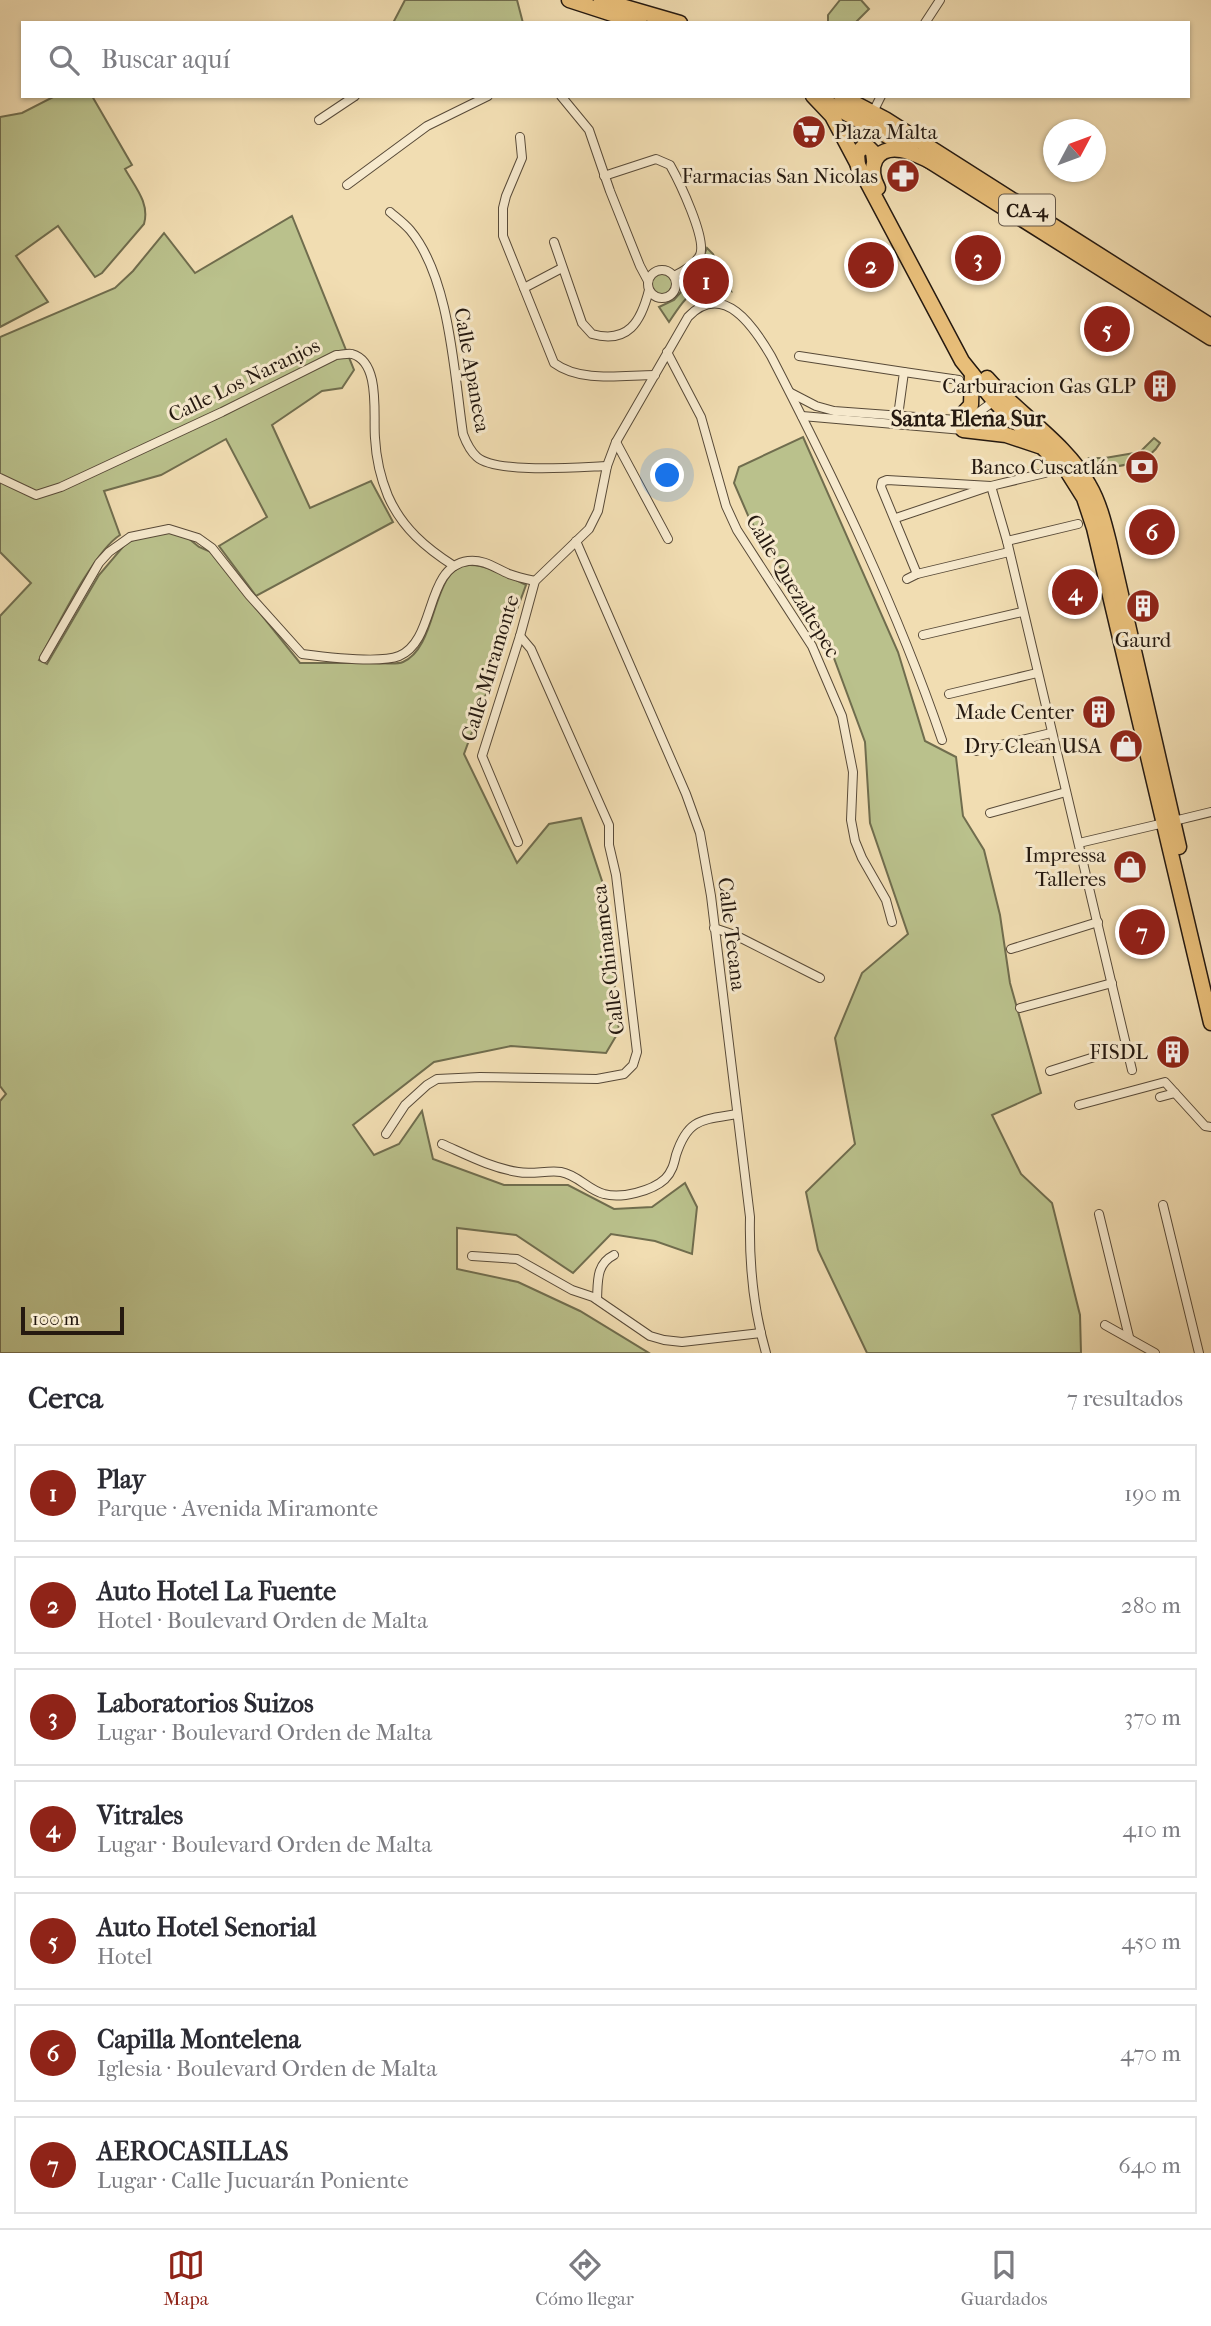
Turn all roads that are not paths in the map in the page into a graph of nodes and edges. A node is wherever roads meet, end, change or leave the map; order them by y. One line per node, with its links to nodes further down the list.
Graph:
1 (569, 0): 4 (highway)
2 (601, 0): 5 (highway)
3 (940, 0): 6 (street)
4 (634, 21)
5 (673, 21)
6 (926, 21)
7 (352, 98): 15 (street)
8 (484, 98): 21 (street)
9 (563, 98): 20 (street)
10 (815, 98): 19 (highway)
11 (817, 98): 18 (highway, CA-4)
12 (845, 98): 14 (highway, CA-4)
13 (880, 98): 14 (street)
14 (873, 112): 32 (highway, CA-4)
15 (319, 120)
16 (520, 137): 29 (street)
17 (874, 160): 18 (highway); 19 (highway); 72 (highway)
18 (934, 163): 33 (highway, CA-4)
19 (858, 167): 38 (highway)
20 (604, 176): 24 (street); 27 (street)
21 (347, 184)
22 (390, 212): 46 (street, Calle Apaneca)
23 (554, 242): 25 (street)
24 (639, 266): 26 (street); 28 (street)
25 (562, 268): 29 (street); 31 (street)
26 (661, 270): 27 (street); 28 (street)
27 (674, 276): 30 (street)
28 (649, 286): 30 (street); 31 (street)
29 (524, 288): 37 (street)
30 (665, 299): 31 (street)
31 (646, 304)
32 (1211, 326)
33 (1211, 338)
34 (667, 352): 37 (street); 39 (street); 75 (street, Calle Quezaltepec)
35 (799, 356): 36 (street)
36 (904, 372): 38 (street); 42 (street)
37 (655, 375): 44 (street)
38 (965, 377): 40 (highway); 43 (highway)
39 (790, 393): 41 (street); 42 (street)
40 (999, 405): 43 (street); 43 (street); 45 (highway)
41 (802, 416): 43 (street); 67 (street)
42 (898, 416): 43 (street)
43 (960, 425): 45 (highway)
44 (616, 442): 46 (street); 52 (street)
45 (1046, 449): 72 (highway)
46 (607, 466): 53 (street)
47 (1045, 473): 49 (street)
48 (0, 478): 56 (street, Calle Los Naranjos)
49 (991, 486): 50 (street); 50 (street); 54 (street)
50 (896, 518): 57 (street)
51 (1078, 524): 54 (street)
52 (667, 539)
53 (576, 541): 59 (street); 77 (street, Calle Tecana)
54 (1007, 541): 55 (street)
55 (1009, 552): 57 (street); 60 (street)
56 (454, 566): 59 (street); 63 (street)
57 (916, 574): 58 (street)
58 (907, 579)
59 (535, 581): 62 (street, Calle Miramonte)
60 (1022, 612): 61 (street); 64 (street)
61 (923, 635)
62 (520, 636): 73 (street, Calle Miramonte); 92 (street, Calle Chinameca)
63 (44, 658)
64 (1037, 673): 65 (street); 66 (street)
65 (949, 694)
66 (1051, 733): 68 (street); 69 (street)
67 (942, 740)
68 (976, 751)
69 (1066, 793): 71 (street); 74 (street)
70 (1211, 811): 72 (street)
71 (990, 813)
72 (1169, 822): 74 (street); 80 (highway); 83 (highway)
73 (518, 842)
74 (1079, 843): 76 (street)
75 (892, 922)
76 (1098, 922): 78 (street); 81 (street)
77 (714, 928): 79 (street); 90 (street, Calle Tecana)
78 (1011, 949)
79 (820, 978)
80 (1211, 981)
81 (1111, 982): 82 (street); 84 (street)
82 (1020, 1008)
83 (1211, 1023)
84 (1126, 1047): 85 (street); 86 (street)
85 (1132, 1070)
86 (1050, 1071)
87 (1175, 1093): 88 (street); 89 (street); 91 (street)
88 (1160, 1097)
89 (1079, 1105)
90 (737, 1114): 93 (street); 100 (street, Calle Tecana)
91 (1211, 1127)
92 (386, 1134)
93 (442, 1144)
94 (1163, 1205): 104 (street)
95 (1099, 1214): 101 (street)
96 (614, 1255): 98 (street)
97 (472, 1256): 98 (street)
98 (597, 1299): 100 (street)
99 (1105, 1325): 101 (street)
100 (761, 1333): 102 (street, Calle Tecana)
101 (1129, 1337): 103 (street)
102 (766, 1353)
103 (1155, 1353)
104 (1199, 1353)

